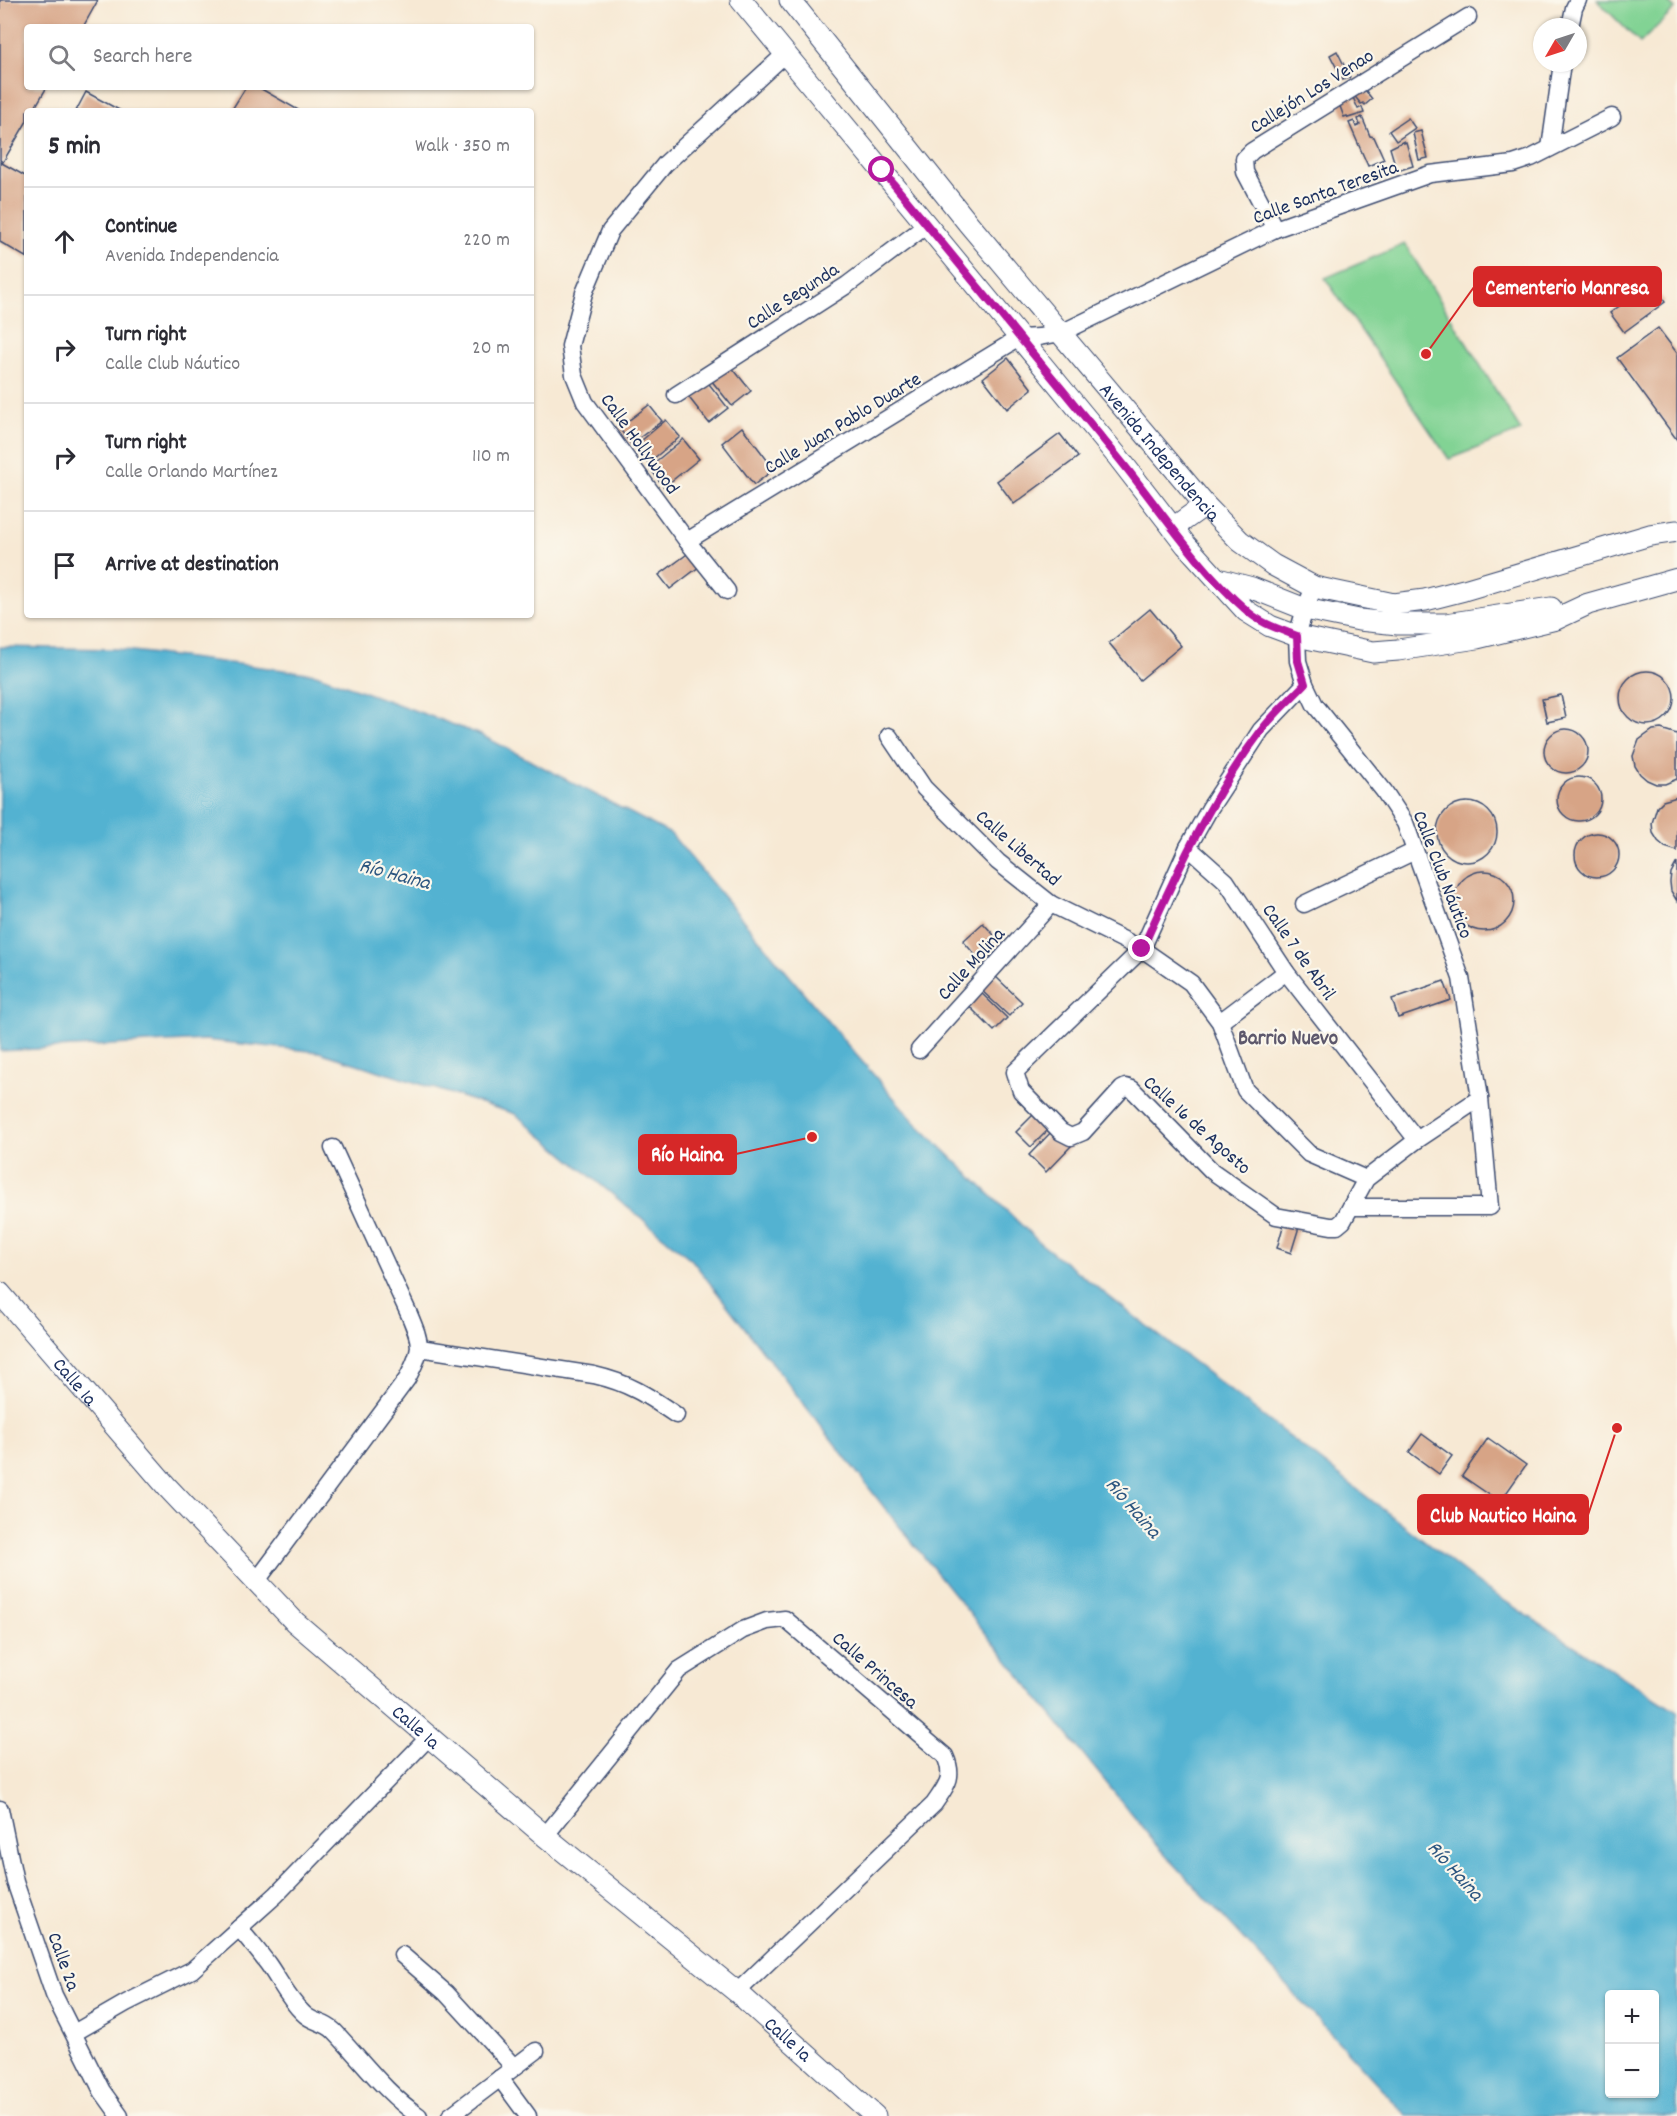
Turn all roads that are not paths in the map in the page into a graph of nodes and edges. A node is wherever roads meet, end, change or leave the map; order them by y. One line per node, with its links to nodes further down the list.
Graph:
1 (741, 0): 6 (street, Avenida Independencia)
2 (790, 0): 12 (street, Avenida Independencia)
3 (1578, 0): 5 (street)
4 (1468, 17): 11 (street, Callejón Los Venao)
5 (1572, 18)
6 (784, 55): 10 (street, Avenida Independencia); 18 (street, Calle Hollywood)
7 (1561, 72): 9 (street)
8 (1612, 117): 9 (street, Calle Santa Teresita)
9 (1550, 148): 11 (street, Calle Santa Teresita)
10 (927, 225): 13 (street, Avenida Independencia); 14 (street, Calle Segunda)
11 (1275, 229): 12 (street, Calle Santa Teresita)
12 (1061, 333): 13 (street, Calle Santa Teresita); 15 (street, Avenida Independencia)
13 (1019, 339): 16 (street, Avenida Independencia); 18 (street, Calle Juan Pablo Duarte)
14 (676, 395)
15 (1205, 505): 16 (street); 21 (street, Avenida Independencia)
16 (1173, 528): 19 (street, Avenida Independencia)
17 (1677, 531): 21 (street, Avenida Independencia)
18 (687, 541): 22 (street, Calle Hollywood)
19 (1215, 578): 24 (street, Avenida Independencia); 25 (street, Avenida Independencia)
20 (1677, 579): 23 (street, Avenida Independencia)
21 (1314, 587): 24 (street)
22 (727, 591)
23 (1588, 604): 24 (street, Avenida Independencia); 25 (street, Avenida Independencia)
24 (1305, 609): 25 (street)
25 (1297, 636): 26 (street, Calle Club Náutico)
26 (1305, 684): 28 (street); 29 (street, Calle Club Náutico)
27 (889, 736): 30 (street, Calle Libertad)
28 (1188, 847): 32 (street); 33 (street, Calle 7 de Abril)
29 (1415, 851): 31 (street); 36 (street, Calle Club Náutico)
30 (1051, 904): 32 (street, Calle Libertad); 35 (street, Calle Molina)
31 (1304, 904)
32 (1142, 949): 34 (street, Calle Libertad); 40 (street, Calle 16 de Agosto)
33 (1286, 972): 34 (street); 37 (street, Calle 7 de Abril)
34 (1220, 1022): 39 (street, Calle Libertad)
35 (920, 1050)
36 (1480, 1098): 37 (street); 40 (street, Calle Club Náutico)
37 (1417, 1140): 39 (street)
38 (333, 1148): 42 (street)
39 (1366, 1179): 40 (street)
40 (1351, 1207)
41 (0, 1293): 44 (street, Calle 1a)
42 (420, 1348): 43 (street); 44 (street)
43 (676, 1415)
44 (256, 1582): 45 (street, Calle 1a)
45 (429, 1737): 47 (street, Calle 1a); 48 (street)
46 (0, 1809): 51 (street, Calle 2a)
47 (545, 1836): 50 (street, Calle 1a); 50 (street, Calle Princesa)
48 (239, 1928): 51 (street); 56 (street)
49 (402, 1955): 53 (street)
50 (737, 1992): 59 (street, Calle 1a)
51 (74, 2033): 55 (street, Calle 2a)
52 (536, 2051): 53 (street)
53 (514, 2067): 54 (street)
54 (500, 2078): 57 (street); 58 (street)
55 (120, 2116)
56 (419, 2116)
57 (450, 2116)
58 (528, 2116)
59 (875, 2116)

